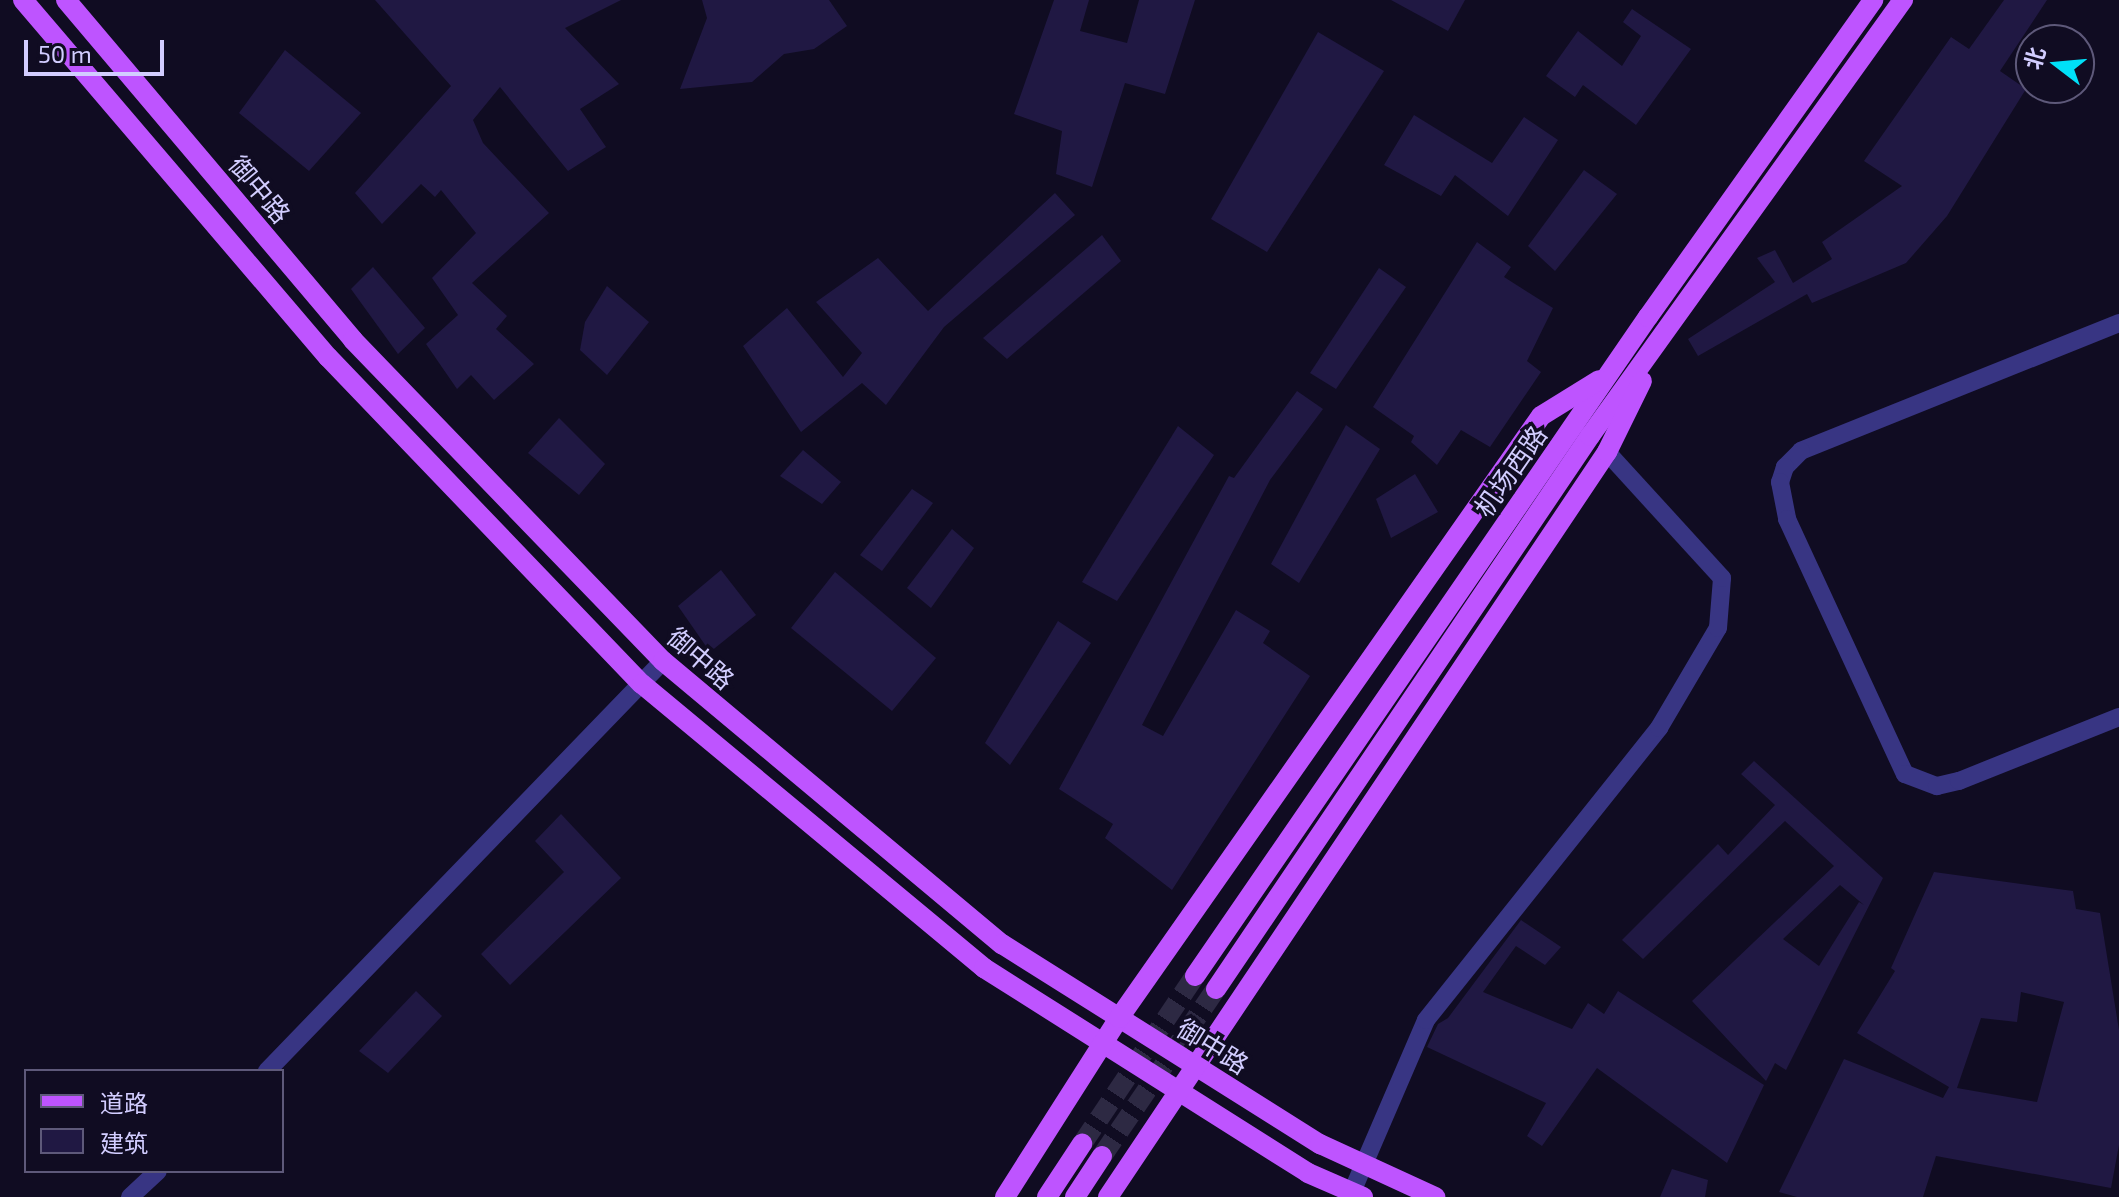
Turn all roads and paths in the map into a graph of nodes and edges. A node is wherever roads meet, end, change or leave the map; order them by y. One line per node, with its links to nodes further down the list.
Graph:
1 (23, 0): 10 (main road)
2 (66, 0): 9 (main road, 御中路)
3 (1873, 0): 7 (main road, 机场西路)
4 (1903, 0): 6 (main road)
5 (2119, 323): 11 (street)
6 (1666, 329): 8 (main road); 13 (main road)
7 (1608, 374): 12 (main road, 机场西路); 14 (main road)
8 (1607, 452): 16 (main road); 21 (street)
9 (663, 661): 10 (street); 14 (main road, 御中路)
10 (642, 684): 15 (main road); 17 (street)
11 (2119, 717)
12 (1195, 976)
13 (1216, 989)
14 (1119, 1018): 15 (main road); 16 (main road, 御中路)
15 (1102, 1042): 18 (main road); 25 (main road)
16 (1198, 1067): 18 (main road); 21 (main road, 御中路)
17 (269, 1069)
18 (1181, 1092): 23 (main road); 28 (main road)
19 (1082, 1144): 26 (main road)
20 (1102, 1156): 27 (main road)
21 (1362, 1166): 23 (street); 29 (main road, 御中路)
22 (156, 1173): 24 (street)
23 (1357, 1194)
24 (130, 1197)
25 (1005, 1197)
26 (1047, 1197)
27 (1075, 1197)
28 (1108, 1197)
29 (1435, 1197)

